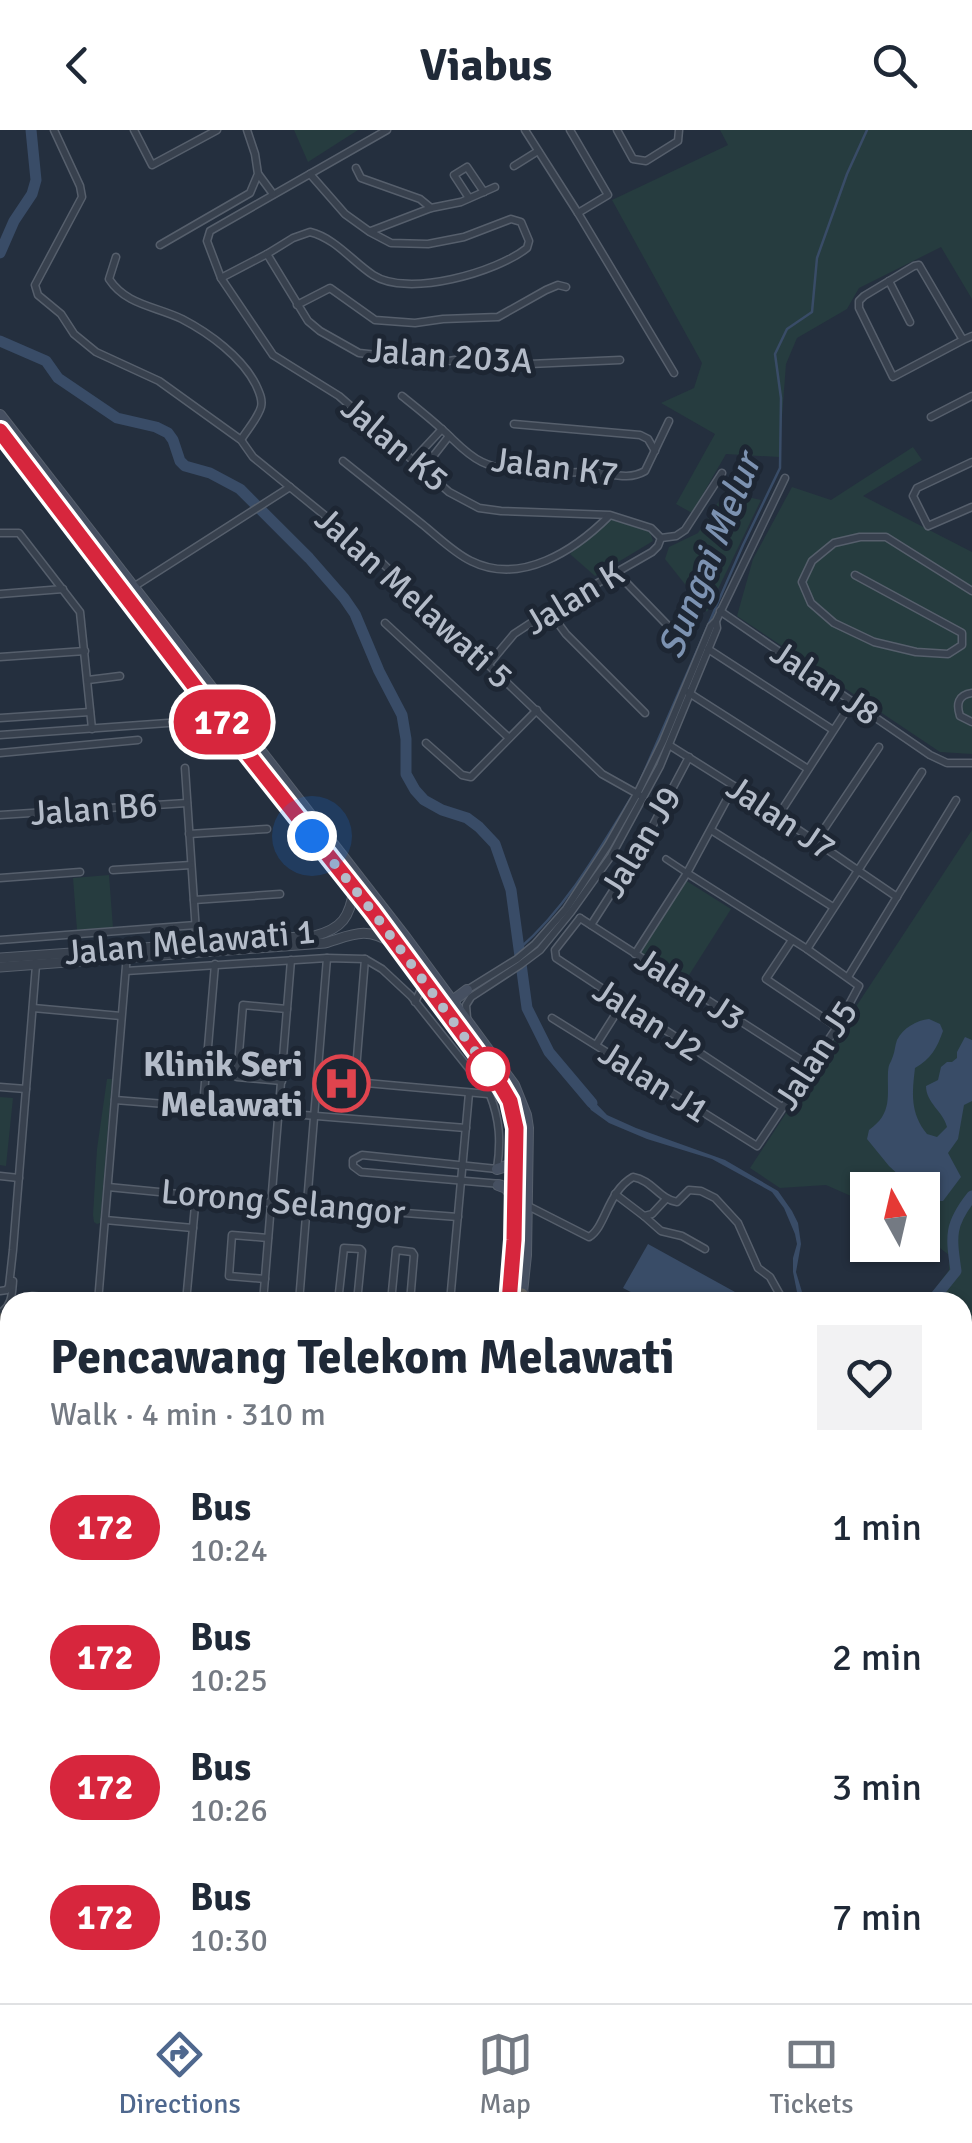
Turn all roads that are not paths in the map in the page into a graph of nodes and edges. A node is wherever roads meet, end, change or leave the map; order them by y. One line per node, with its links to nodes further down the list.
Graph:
1 (54, 130): 43 (street)
2 (134, 130): 3 (street)
3 (217, 130)
4 (247, 130): 13 (street)
5 (388, 130): 14 (street)
6 (524, 130): 10 (street)
7 (617, 130): 8 (street)
8 (679, 130)
9 (574, 131): 20 (street)
10 (538, 151): 11 (street); 20 (street)
11 (514, 166)
12 (356, 168): 19 (street)
13 (258, 174): 17 (street); 22 (street)
14 (310, 174): 17 (street); 21 (street)
15 (495, 186): 16 (street)
16 (484, 192): 18 (street); 18 (street)
17 (273, 194): 25 (street, Jalan K5)
18 (468, 198): 19 (street)
19 (431, 208): 21 (street)
20 (578, 213): 33 (street)
21 (370, 232): 23 (street)
22 (160, 245)
23 (266, 254): 25 (street); 28 (street, Jalan 203A)
24 (116, 257): 43 (street)
25 (221, 278): 45 (street, Jalan K5)
26 (890, 280): 29 (street); 31 (street); 31 (street)
27 (566, 287): 28 (street)
28 (297, 305): 32 (street, Jalan 203A)
29 (910, 322)
30 (972, 336): 31 (street)
31 (964, 340)
32 (620, 360)
33 (674, 373)
34 (402, 396): 40 (street, Jalan K7)
35 (972, 396): 37 (street)
36 (0, 414): 59 (main road)
37 (931, 418)
38 (669, 421): 44 (street, Jalan K7)
39 (514, 424): 44 (street, Jalan K7)
40 (442, 429): 42 (street, Jalan K7); 45 (street)
41 (0, 431): 59 (main road)
42 (450, 436): 44 (street, Jalan K7); 48 (street, Jalan K7)
43 (241, 440): 51 (street)
44 (655, 451)
45 (414, 460): 48 (street, Jalan K5)
46 (343, 461): 53 (street)
47 (972, 462): 52 (street)
48 (424, 468): 53 (street, Jalan K5)
49 (722, 473): 55 (street, Jalan K)
50 (785, 478): 63 (street)
51 (290, 487): 59 (street, Jalan Melawati 5); 69 (street, Jalan Melawati 5)
52 (972, 507)
53 (610, 515): 55 (street, Jalan K5)
54 (0, 533): 58 (street)
55 (660, 538): 56 (street, Jalan K)
56 (616, 572): 62 (street, Jalan K); 65 (street)
57 (855, 575): 60 (street)
58 (63, 589): 61 (street); 67 (street)
59 (128, 590): 75 (main road); 142 (main road)
60 (972, 591)
61 (0, 594)
62 (549, 611): 69 (street, Jalan K); 78 (street)
63 (720, 611): 66 (street); 74 (street, Jalan J8)
64 (385, 623): 84 (street)
65 (677, 634)
66 (705, 647): 72 (street); 82 (street)
67 (85, 651): 68 (street); 71 (street)
68 (0, 657)
69 (489, 664): 76 (street, Jalan Melawati 5)
70 (120, 676): 71 (street)
71 (88, 680): 77 (street)
72 (687, 692): 87 (street); 93 (street)
73 (972, 693): 80 (street)
74 (852, 702): 82 (street); 91 (street, Jalan J8)
75 (212, 709): 81 (street); 112 (main road)
76 (537, 710): 84 (street); 96 (street, Jalan Melawati 5)
77 (90, 712): 79 (street); 81 (street)
78 (644, 712)
79 (0, 718)
80 (972, 722)
81 (92, 729): 83 (street)
82 (833, 730): 93 (street)
83 (0, 735)
84 (509, 738): 86 (street)
85 (138, 740): 89 (street)
86 (426, 743)
87 (666, 743): 90 (street, Jalan J7); 96 (street)
88 (878, 747): 104 (street)
89 (0, 753)
90 (689, 757): 95 (street, Jalan J7); 120 (street, Jalan J9)
91 (972, 763)
92 (185, 768): 98 (street)
93 (808, 768): 100 (street)
94 (922, 772): 107 (street)
95 (734, 786): 100 (street, Jalan J7); 102 (street)
96 (640, 795): 117 (street); 124 (street)
97 (956, 800): 114 (street)
98 (187, 803): 99 (street, Jalan B6); 103 (street)
99 (0, 815)
100 (778, 816): 104 (street, Jalan J7)
101 (267, 829): 103 (street)
102 (711, 830): 110 (street); 116 (street)
103 (189, 834): 106 (street)
104 (816, 841): 107 (street, Jalan J7)
105 (666, 859): 110 (street)
106 (192, 865): 108 (street); 115 (street)
107 (858, 869): 114 (street, Jalan J7); 116 (street)
108 (113, 870)
109 (80, 872): 111 (street)
110 (687, 872): 122 (street, Jalan J5); 128 (street)
111 (0, 878)
112 (354, 889): 123 (main road); 125 (street, Jalan Melawati 1)
113 (280, 894): 115 (street)
114 (897, 896): 140 (street)
115 (194, 900): 119 (street)
116 (833, 907): 126 (street)
117 (571, 912): 118 (street, Jalan J3); 124 (street)
118 (580, 918): 120 (street, Jalan J3); 145 (street, Jalan J2)
119 (196, 925): 121 (street); 125 (street)
120 (591, 925): 128 (street, Jalan J3)
121 (0, 940)
122 (792, 940): 126 (street, Jalan J5); 153 (street)
123 (398, 947): 125 (street, Jalan Melawati 1); 141 (main road)
124 (537, 947): 139 (street)
125 (197, 948): 127 (street, Jalan Melawati 1); 129 (street, Jalan Melawati 1)
126 (807, 949): 140 (street, Jalan J5)
127 (127, 954): 129 (street, Jalan Melawati 1); 133 (street, Jalan Melawati 1); 138 (street)
128 (635, 954): 155 (street, Jalan J3)
129 (174, 956): 136 (street)
130 (0, 958): 133 (street, Jalan Melawati 1)
131 (328, 958): 132 (street); 134 (street); 165 (street)
132 (365, 959): 144 (street); 159 (street)
133 (37, 960): 137 (street, Jalan Melawati 1); 146 (street)
134 (291, 960): 135 (street); 147 (street)
135 (215, 964): 136 (street); 162 (street)
136 (189, 966): 138 (street)
137 (0, 967)
138 (126, 971): 150 (street)
139 (497, 976): 143 (street); 152 (street)
140 (848, 976): 153 (street, Jalan J5)
141 (424, 983): 144 (street); 148 (main road)
142 (442, 988): 143 (street); 148 (main road)
143 (468, 990): 148 (main road)
144 (415, 1002): 149 (street)
145 (622, 1004): 154 (street); 163 (street, Jalan J2)
146 (33, 1008): 150 (street); 158 (street)
147 (288, 1009): 156 (street); 156 (street)
148 (449, 1010): 149 (street); 152 (main road); 169 (main road)
149 (423, 1012): 160 (street)
150 (121, 1016): 161 (street)
151 (552, 1018): 154 (street, Jalan J1)
152 (468, 1024): 171 (main road)
153 (837, 1027): 155 (street, Jalan J5)
154 (596, 1045): 167 (street, Jalan J1)
155 (810, 1066): 163 (street, Jalan J5)
156 (282, 1081): 164 (street)
157 (0, 1087): 158 (street)
158 (26, 1089): 173 (street)
159 (470, 1093): 160 (street); 166 (street)
160 (490, 1094): 170 (street)
161 (115, 1100): 162 (street); 178 (street)
162 (203, 1106): 164 (street)
163 (782, 1107): 167 (street, Jalan J5)
164 (279, 1112): 165 (street); 182 (street)
165 (314, 1115): 166 (street); 184 (street)
166 (466, 1128): 168 (street)
167 (756, 1146)
168 (462, 1165): 170 (street); 174 (street); 174 (street)
169 (515, 1165): 170 (main road); 171 (street); 176 (main road)
170 (497, 1169)
171 (528, 1171): 177 (main road)
172 (0, 1176): 173 (street)
173 (19, 1178): 192 (street)
174 (461, 1181): 175 (street); 186 (street)
175 (498, 1184): 176 (street); 183 (main road)
176 (515, 1184): 177 (street); 183 (main road)
177 (528, 1184): 185 (main road)
178 (108, 1186): 180 (street, Lorong Selangor); 188 (street)
179 (615, 1194): 181 (street); 185 (street); 187 (street)
180 (196, 1196): 182 (street, Lorong Selangor); 189 (street)
181 (666, 1199): 187 (street); 207 (street)
182 (272, 1202): 184 (street, Lorong Selangor); 190 (street)
183 (514, 1203): 205 (main road)
184 (307, 1206): 186 (street, Lorong Selangor); 199 (street)
185 (527, 1206): 206 (main road)
186 (458, 1216): 204 (street)
187 (644, 1216): 191 (street)
188 (105, 1220): 189 (street); 196 (street)
189 (192, 1228): 197 (street)
190 (269, 1238): 193 (street); 193 (street)
191 (706, 1248)
192 (13, 1250): 194 (street); 195 (street)
193 (266, 1279): 198 (street)
194 (3, 1291)
195 (10, 1292)
196 (99, 1292)
197 (187, 1292)
198 (265, 1292)
199 (300, 1292)
200 (339, 1292): 201 (street)
201 (358, 1292)
202 (392, 1292): 203 (street)
203 (411, 1292)
204 (451, 1292)
205 (515, 1292)
206 (517, 1292)
207 (778, 1292)

